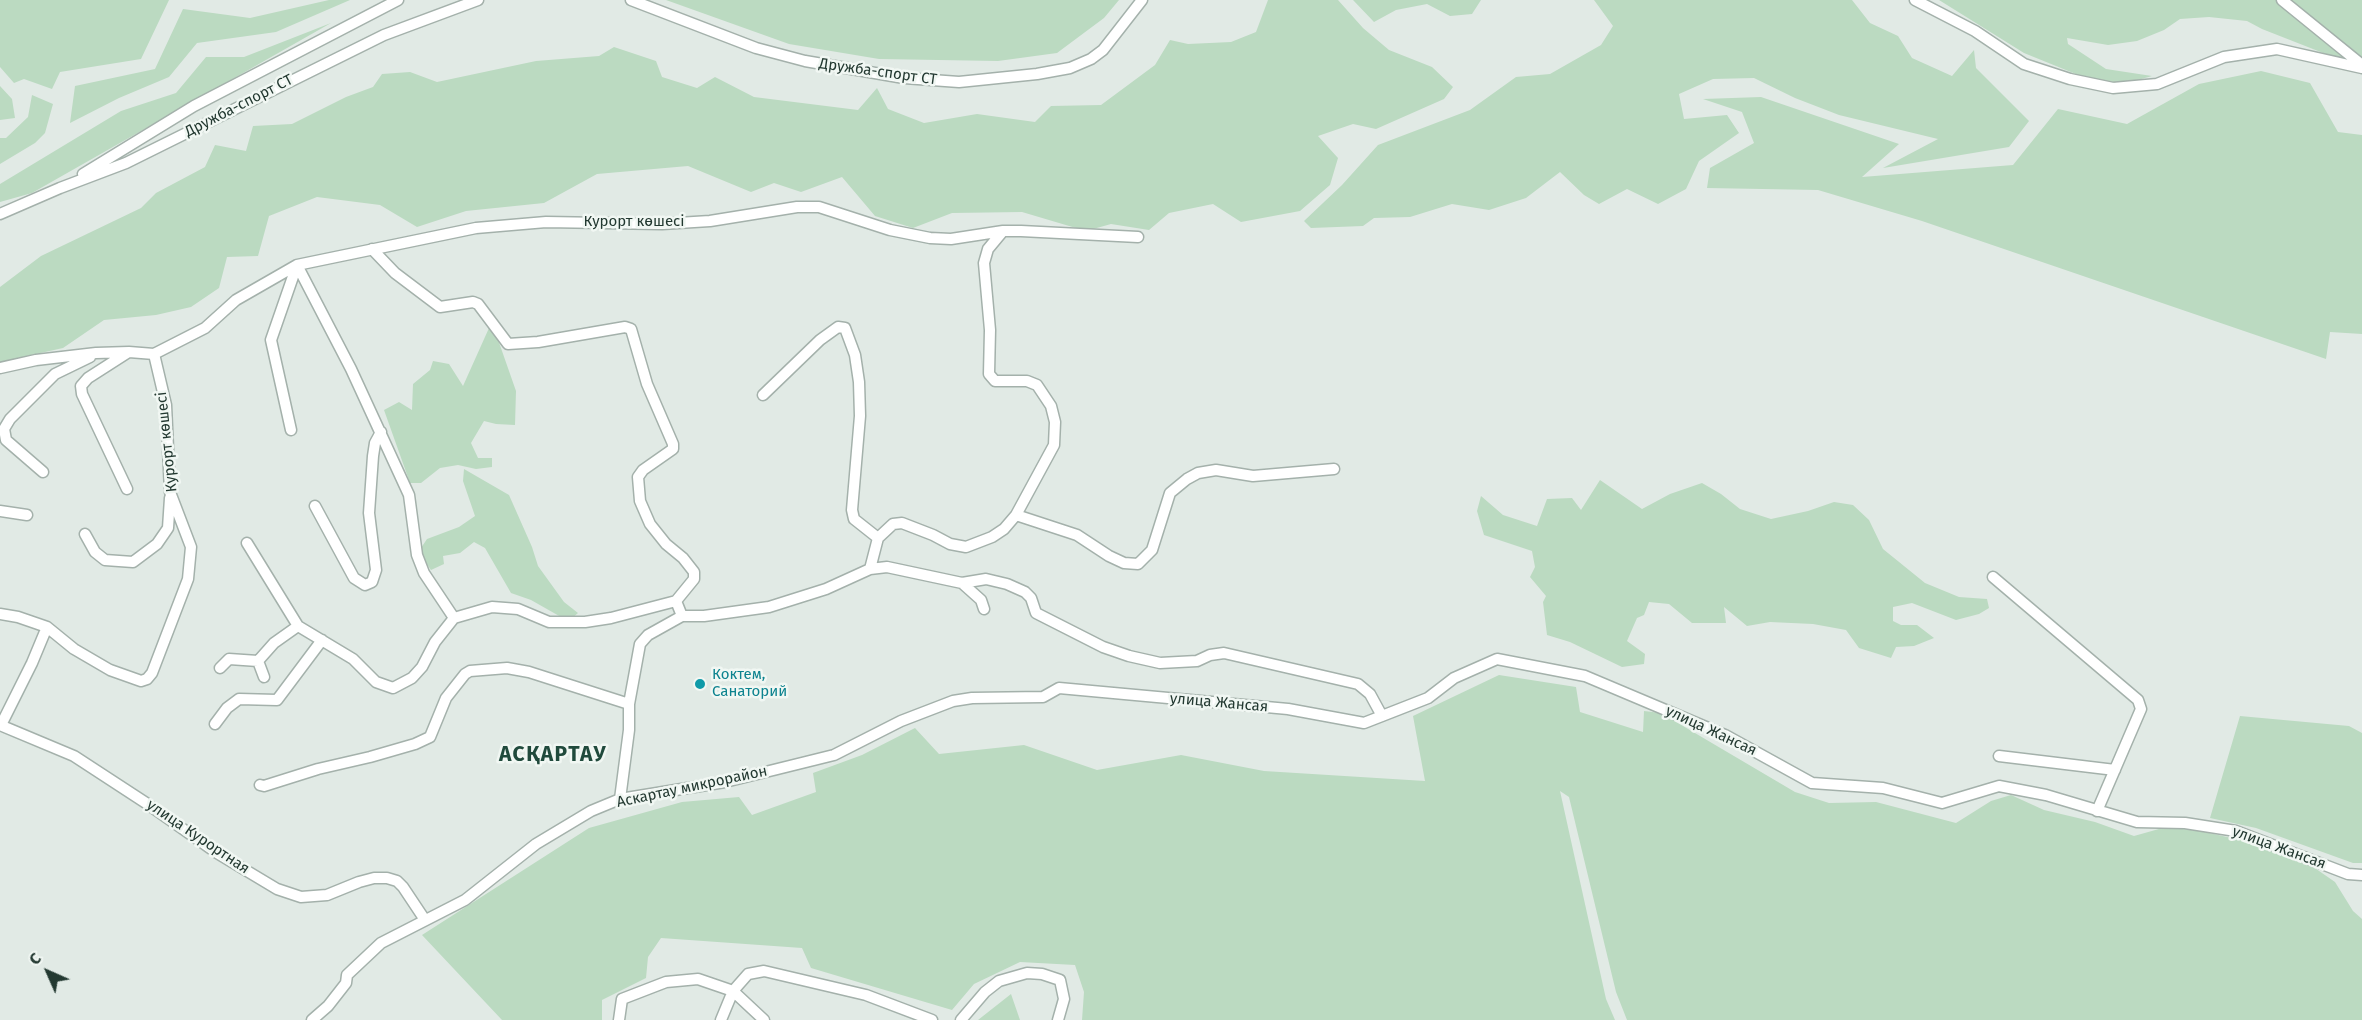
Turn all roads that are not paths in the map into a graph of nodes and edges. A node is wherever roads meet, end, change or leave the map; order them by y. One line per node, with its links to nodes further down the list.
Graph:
1 (398, 0): 8 (street)
2 (478, 0): 8 (street, Дружба-спорт СТ)
3 (632, 0): 4 (street, Дружба-спорт СТ)
4 (1142, 0)
5 (1915, 0): 7 (street)
6 (2282, 0): 7 (street)
7 (2362, 67)
8 (60, 188): 9 (street, Дружба-спорт СТ)
9 (0, 214)
10 (1004, 231): 11 (street, Курорт көшесі); 12 (street, Курорт көшесі); 30 (street)
11 (1138, 237)
12 (372, 249): 13 (street, Курорт көшесі); 37 (street)
13 (297, 265): 16 (street, Курорт көшесі); 21 (street); 22 (street)
14 (129, 352): 15 (street); 16 (street); 25 (street)
15 (96, 353): 17 (street); 24 (street)
16 (154, 354): 26 (street, Курорт көшесі)
17 (23, 363): 18 (street); 19 (street)
18 (0, 368)
19 (0, 374)
20 (763, 394): 32 (street)
21 (291, 430)
22 (381, 432): 27 (street); 41 (street)
23 (1334, 468): 30 (street)
24 (43, 472)
25 (126, 489)
26 (170, 492): 31 (street); 43 (street, Курорт көшесі)
27 (315, 506)
28 (0, 511): 29 (street)
29 (27, 515)
30 (1017, 515): 32 (street)
31 (85, 534)
32 (878, 538): 34 (street)
33 (247, 543): 42 (street)
34 (870, 569): 36 (street); 40 (street)
35 (1993, 577): 54 (street)
36 (962, 583): 38 (street); 50 (street)
37 (676, 601): 40 (street); 41 (street)
38 (984, 609)
39 (0, 614): 43 (street, Курорт көшесі)
40 (682, 616): 49 (street)
41 (454, 618): 44 (street)
42 (298, 626): 44 (street); 45 (street)
43 (47, 627): 52 (street)
44 (322, 640): 51 (street)
45 (258, 661): 46 (street); 47 (street)
46 (220, 668)
47 (264, 677)
48 (1060, 688): 50 (street, улица Жансая); 56 (street, Аскартау микрорайон)
49 (629, 704): 55 (street); 56 (street)
50 (1382, 716): 57 (street, улица Жансая)
51 (215, 724)
52 (0, 725): 59 (street, улица Курортная)
53 (1998, 756): 54 (street)
54 (2115, 770): 57 (street)
55 (260, 785)
56 (620, 799): 59 (street, Аскартау микрорайон)
57 (2097, 811): 58 (street, улица Жансая)
58 (2362, 875)
59 (425, 920): 61 (street, Аскартау микрорайон)
60 (733, 991): 62 (street); 63 (street); 64 (street); 65 (street)
61 (312, 1020)
62 (619, 1020)
63 (721, 1020)
64 (764, 1020)
65 (932, 1020)
66 (961, 1020): 67 (street)
67 (1058, 1020)

